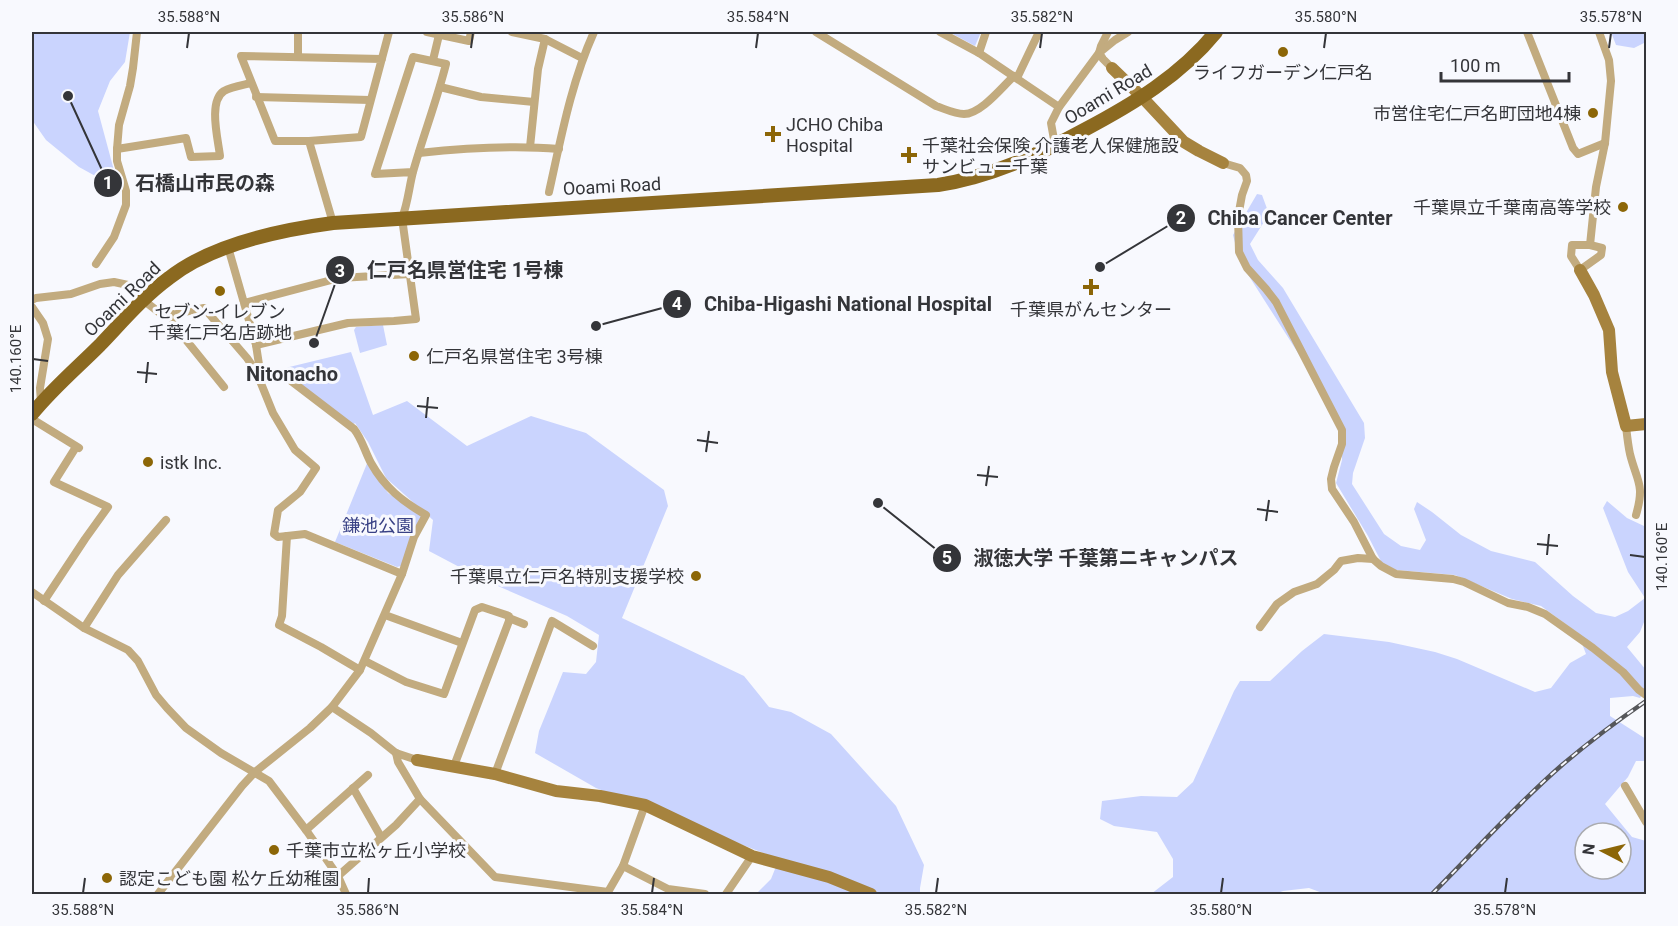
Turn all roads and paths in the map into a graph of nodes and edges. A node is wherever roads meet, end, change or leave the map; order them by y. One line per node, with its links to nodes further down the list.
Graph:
1 (137, 32): 38 (street)
2 (298, 32): 21 (street)
3 (389, 32): 23 (street)
4 (427, 32): 17 (street)
5 (471, 32): 17 (street)
6 (512, 32): 18 (street)
7 (594, 32): 22 (street)
8 (816, 32): 26 (street)
9 (940, 32): 19 (street)
10 (986, 32): 19 (street)
11 (1039, 32): 26 (street)
12 (1108, 32): 20 (street)
13 (1128, 32): 20 (street)
14 (1216, 32): 30 (main road, Ooami Road)
15 (1527, 32): 35 (street)
16 (1599, 32): 35 (street)
17 (439, 35): 24 (street)
18 (545, 39): 22 (street); 32 (street)
19 (978, 52): 26 (street)
20 (1099, 53): 25 (street); 33 (street)
21 (298, 57): 23 (street); 27 (street)
22 (582, 58): 39 (street)
23 (382, 59): 31 (street)
24 (433, 60): 28 (street); 42 (street)
25 (1112, 68): 30 (street)
26 (1016, 77): 33 (street)
27 (251, 83): 29 (street); 38 (street)
28 (440, 87): 32 (street); 40 (street)
29 (256, 96): 31 (street); 34 (street)
30 (1142, 97): 36 (main road, Ooami Road); 41 (street)
31 (370, 100): 34 (street)
32 (534, 102): 37 (street)
33 (1059, 107): 36 (street)
34 (309, 141): 45 (street)
35 (1605, 143): 46 (street)
36 (1055, 145): 44 (main road, Ooami Road)
37 (530, 147): 39 (street); 40 (street)
38 (117, 149): 48 (street)
39 (559, 149): 43 (street)
40 (419, 153): 42 (street)
41 (1223, 163): 68 (street)
42 (413, 172): 44 (street)
43 (549, 192)
44 (402, 218): 45 (main road, Ooami Road); 50 (street)
45 (333, 223): 47 (main road, Ooami Road)
46 (1590, 246): 49 (street); 49 (street)
47 (228, 247): 52 (main road, Ooami Road); 53 (street)
48 (96, 264)
49 (1580, 270): 64 (street)
50 (410, 274): 53 (street); 57 (street)
51 (32, 300): 52 (street)
52 (143, 300): 55 (street); 61 (main road, Ooami Road)
53 (244, 303): 57 (street)
54 (32, 307): 58 (street)
55 (171, 315): 59 (street); 60 (street)
56 (36, 343): 58 (street)
57 (256, 345): 59 (street)
58 (46, 348): 61 (street)
59 (258, 371): 67 (street); 69 (street)
60 (224, 387)
61 (36, 408)
62 (32, 419): 71 (street)
63 (1647, 424): 64 (street)
64 (1626, 426): 65 (street)
65 (1636, 515)
66 (166, 520): 78 (street)
67 (287, 536): 69 (street); 82 (street)
68 (1373, 559): 77 (street); 83 (street)
69 (402, 574): 72 (street)
70 (32, 592): 71 (street)
71 (44, 601): 78 (street)
72 (385, 615): 79 (street); 81 (street)
73 (543, 615): 75 (street)
74 (509, 618): 76 (street); 79 (street); 87 (street)
75 (552, 621): 80 (street); 89 (street)
76 (524, 624)
77 (1260, 627)
78 (84, 628): 88 (street)
79 (462, 643): 81 (street)
80 (593, 645)
81 (365, 660): 82 (street)
82 (360, 670): 84 (street)
83 (1647, 695)
84 (332, 707): 85 (street); 88 (street)
85 (396, 753): 86 (street); 93 (street)
86 (417, 760): 87 (street)
87 (454, 766): 89 (street)
88 (255, 772): 96 (street); 101 (street)
89 (495, 774): 94 (street)
90 (368, 775): 92 (street)
91 (1625, 786): 95 (street)
92 (353, 788): 96 (street); 97 (street)
93 (420, 799): 97 (street); 99 (street)
94 (645, 805): 98 (street); 99 (street)
95 (1647, 822)
96 (306, 830): 100 (street)
97 (381, 837): 100 (street)
98 (752, 856): 104 (street); 105 (street)
99 (624, 866): 103 (street)
100 (338, 876): 102 (street)
101 (158, 894)
102 (346, 894)
103 (705, 894)
104 (726, 894)
105 (871, 894)

